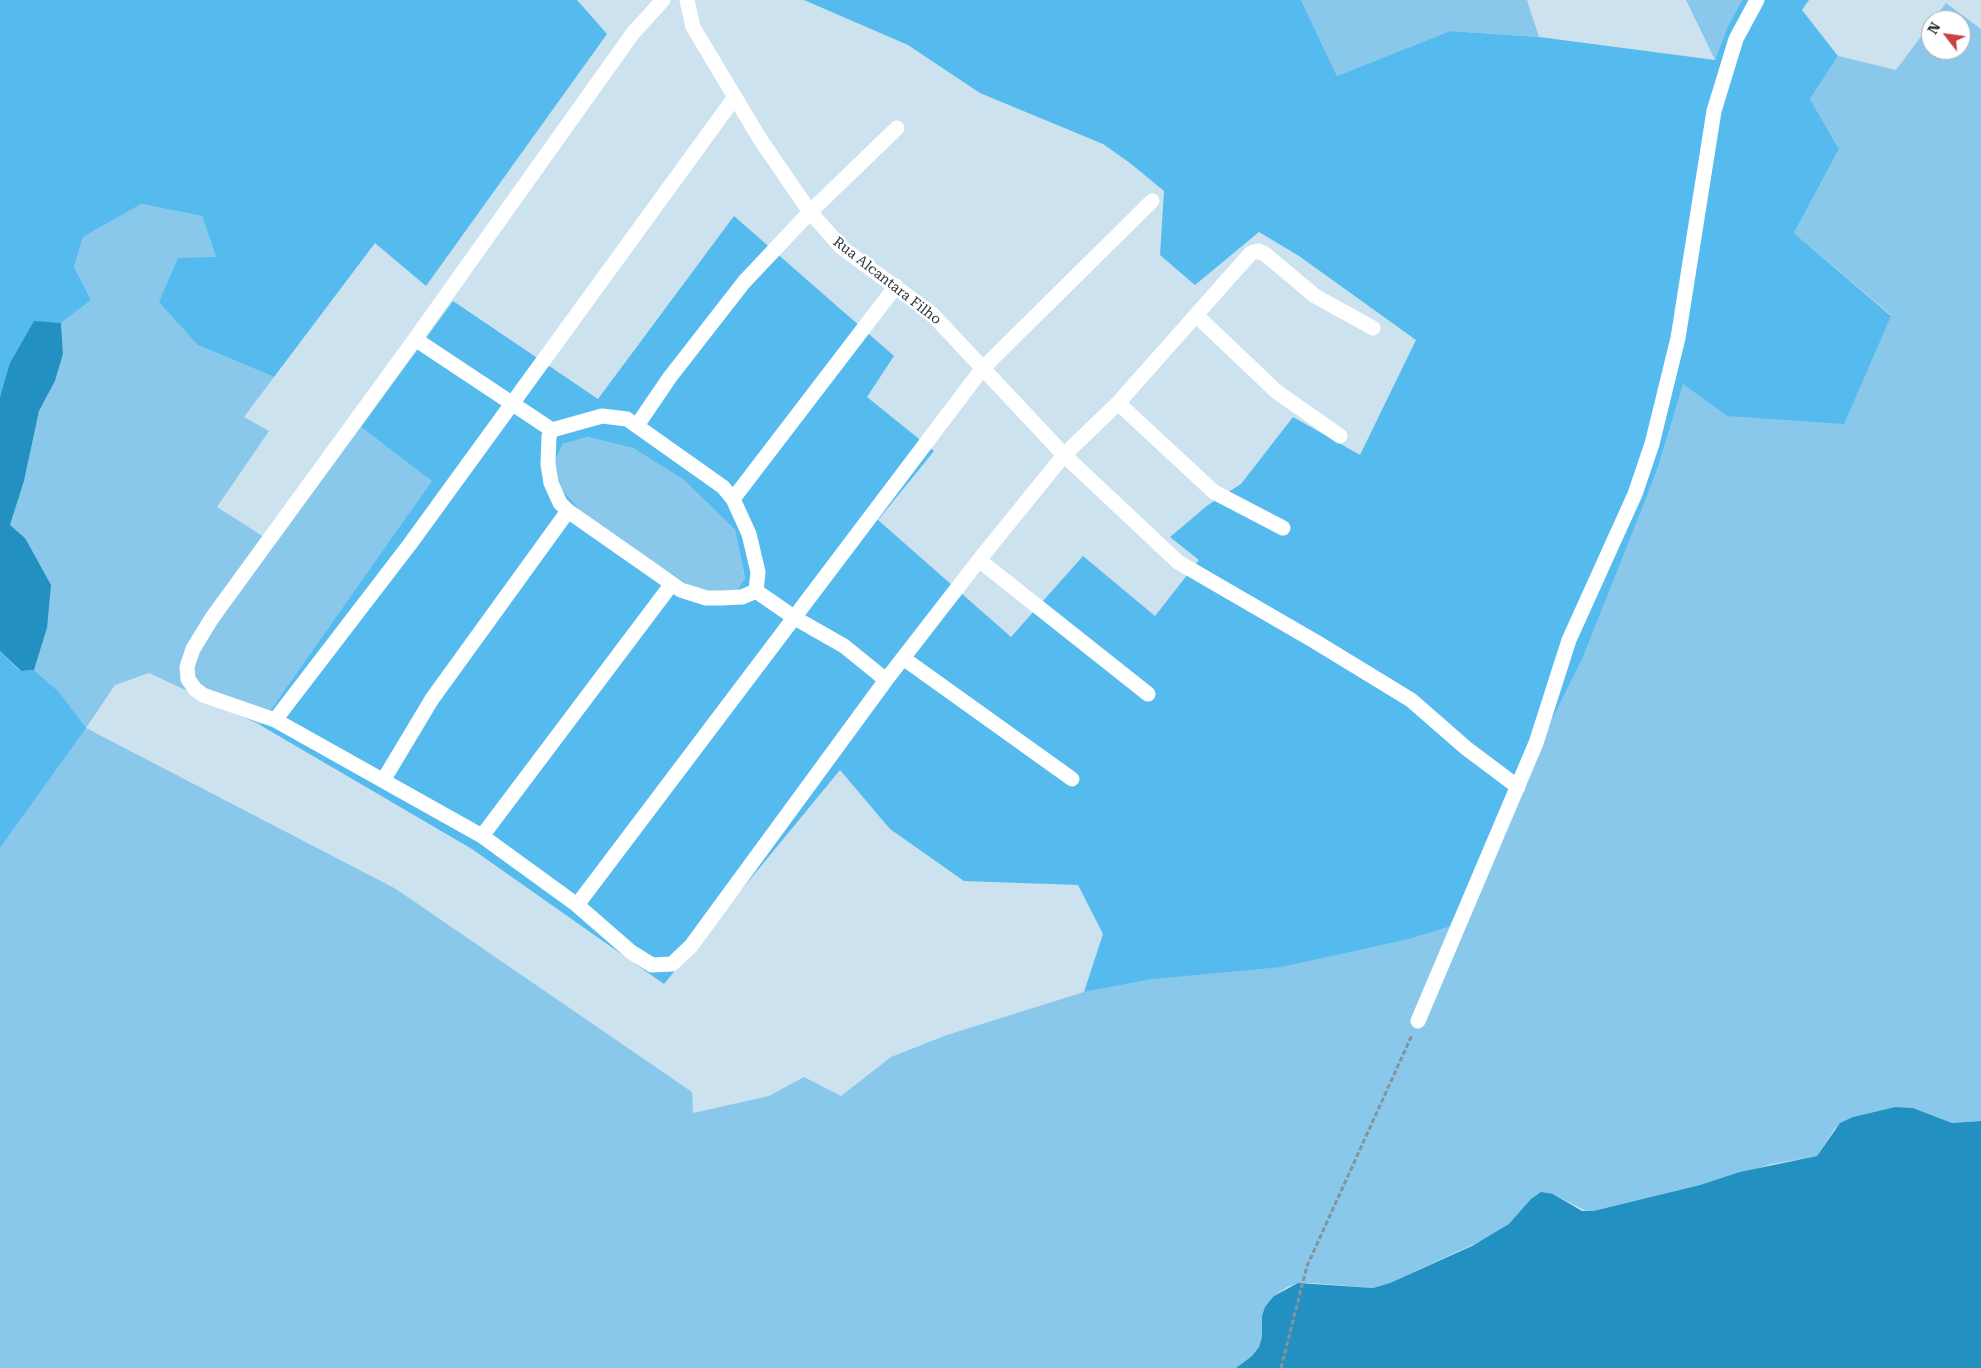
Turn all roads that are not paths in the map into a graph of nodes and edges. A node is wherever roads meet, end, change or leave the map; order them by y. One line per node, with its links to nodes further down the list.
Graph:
1 (663, 0): 11 (street)
2 (687, 0): 4 (street, Rua Alcantara Filho)
3 (1757, 0): 32 (street)
4 (735, 97): 7 (street, Rua Alcantara Filho); 13 (street)
5 (897, 128): 7 (street)
6 (1152, 200): 12 (street)
7 (810, 212): 8 (street, Rua Alcantara Filho); 15 (street)
8 (896, 286): 12 (street, Rua Alcantara Filho); 19 (street)
9 (1197, 316): 10 (street); 14 (street); 17 (street)
10 (1373, 328)
11 (415, 339): 13 (street); 29 (street)
12 (982, 369): 18 (street, Rua Alcantara Filho); 25 (street)
13 (512, 403): 16 (street); 29 (street)
14 (1118, 403): 18 (street); 21 (street)
15 (638, 424): 16 (street); 19 (street)
16 (552, 430): 20 (street)
17 (1340, 436)
18 (1064, 455): 22 (street); 32 (street, Rua Alcantara Filho)
19 (733, 498): 24 (street)
20 (568, 511): 23 (street); 30 (street)
21 (1283, 528)
22 (979, 560): 26 (street); 28 (street)
23 (671, 585): 24 (street); 33 (street)
24 (756, 591): 25 (street)
25 (795, 618): 27 (street); 34 (street)
26 (903, 658): 27 (street); 31 (street)
27 (886, 680): 34 (street)
28 (1148, 694)
29 (275, 720): 30 (street)
30 (384, 779): 33 (street)
31 (1072, 779)
32 (1518, 787): 35 (street)
33 (482, 836): 34 (street)
34 (577, 905)
35 (1418, 1021)

